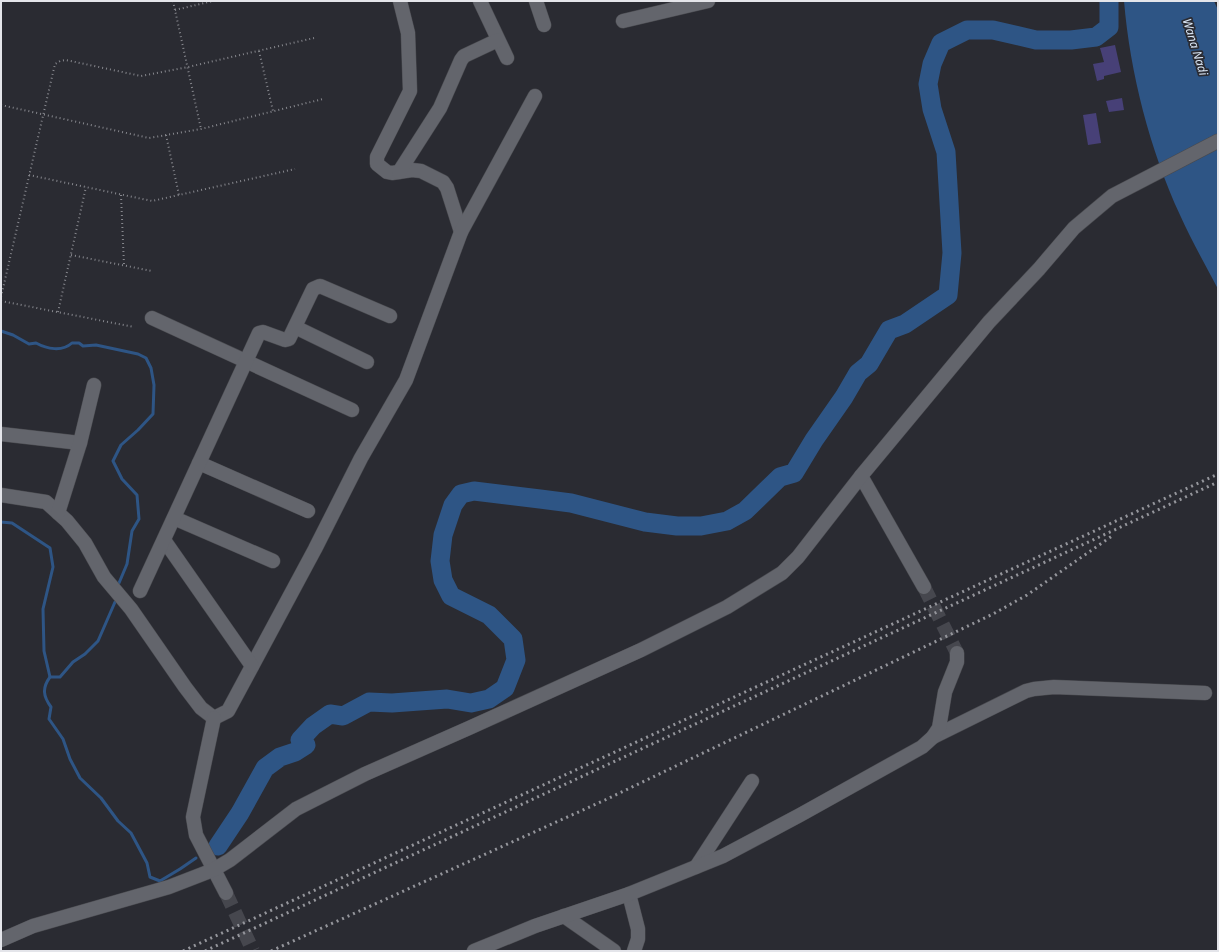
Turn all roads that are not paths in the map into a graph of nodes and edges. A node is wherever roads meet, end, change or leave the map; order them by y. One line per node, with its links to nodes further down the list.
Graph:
1 (400, 1): 11 (street)
2 (480, 1): 7 (street)
3 (536, 1): 6 (street)
4 (708, 1): 5 (street)
5 (623, 21)
6 (544, 25)
7 (498, 40): 8 (street); 11 (street)
8 (507, 58)
9 (534, 96): 12 (street)
10 (1218, 142): 23 (street)
11 (399, 172): 12 (street)
12 (461, 232): 33 (street)
13 (390, 316): 15 (street)
14 (152, 318): 16 (street)
15 (295, 327): 16 (street); 17 (street)
16 (246, 360): 19 (street); 22 (street)
17 (367, 362)
18 (94, 385): 21 (street)
19 (352, 410)
20 (1, 434): 21 (street)
21 (80, 443): 26 (street)
22 (199, 463): 25 (street); 27 (street)
23 (861, 476): 30 (street); 39 (street)
24 (1, 495): 26 (street)
25 (308, 511)
26 (58, 513): 35 (street)
27 (174, 518): 28 (street); 29 (street)
28 (164, 540): 31 (street); 33 (street)
29 (273, 561)
30 (924, 587)
31 (140, 591)
32 (957, 653): 36 (street)
33 (252, 666): 35 (street)
34 (1205, 693): 36 (street)
35 (214, 718): 39 (street)
36 (933, 737): 38 (street)
37 (752, 781): 38 (street)
38 (696, 867): 41 (street)
39 (213, 870): 40 (street); 43 (street)
40 (226, 893)
41 (629, 894): 42 (street); 46 (street)
42 (564, 916): 44 (street); 45 (street)
43 (1, 940)
44 (474, 951)
45 (614, 951)
46 (634, 951)

